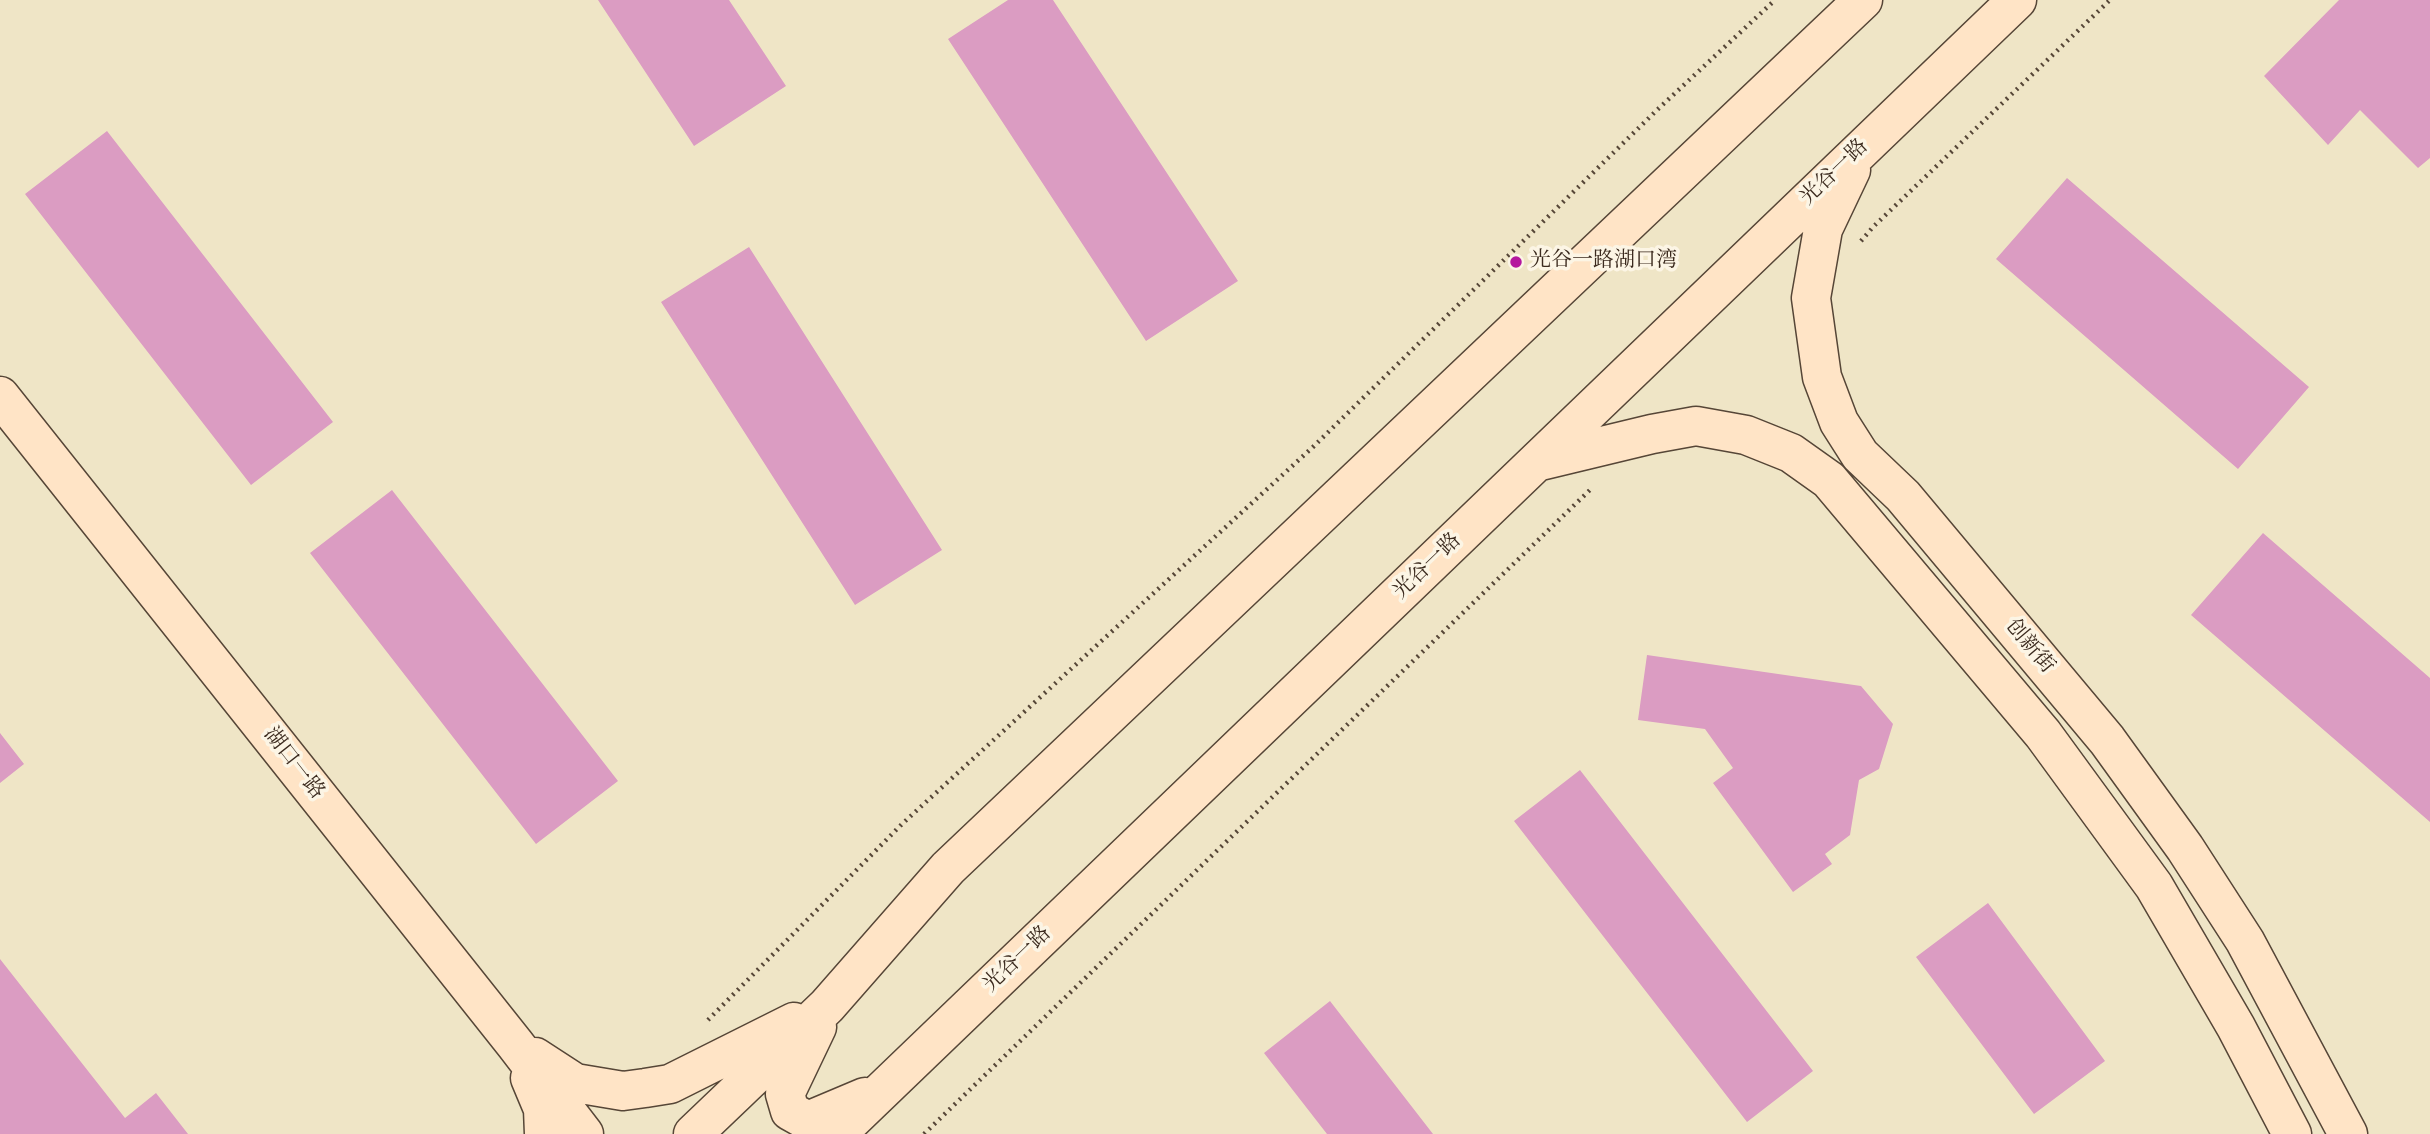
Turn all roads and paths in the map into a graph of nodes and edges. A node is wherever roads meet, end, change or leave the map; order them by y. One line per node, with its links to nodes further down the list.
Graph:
1 (1775, 0): 11 (path)
2 (1863, 0): 10 (main road)
3 (2017, 0): 5 (main road, 光谷一路)
4 (2110, 0): 6 (path)
5 (1862, 147): 8 (main road, 光谷一路); 21 (main road, 创新街)
6 (1855, 251)
7 (0, 396): 12 (main road, 湖口一路)
8 (1538, 462): 13 (main road, 光谷一路); 20 (main road)
9 (1601, 480): 19 (path)
10 (827, 1006): 12 (main road); 13 (main road); 16 (main road)
11 (706, 1022)
12 (515, 1044): 14 (main road); 15 (main road, 湖口一路)
13 (883, 1089): 17 (main road, 光谷一路); 18 (main road)
14 (544, 1134)
15 (584, 1134)
16 (693, 1134)
17 (837, 1134)
18 (869, 1134)
19 (924, 1134)
20 (2292, 1134)
21 (2348, 1134)

